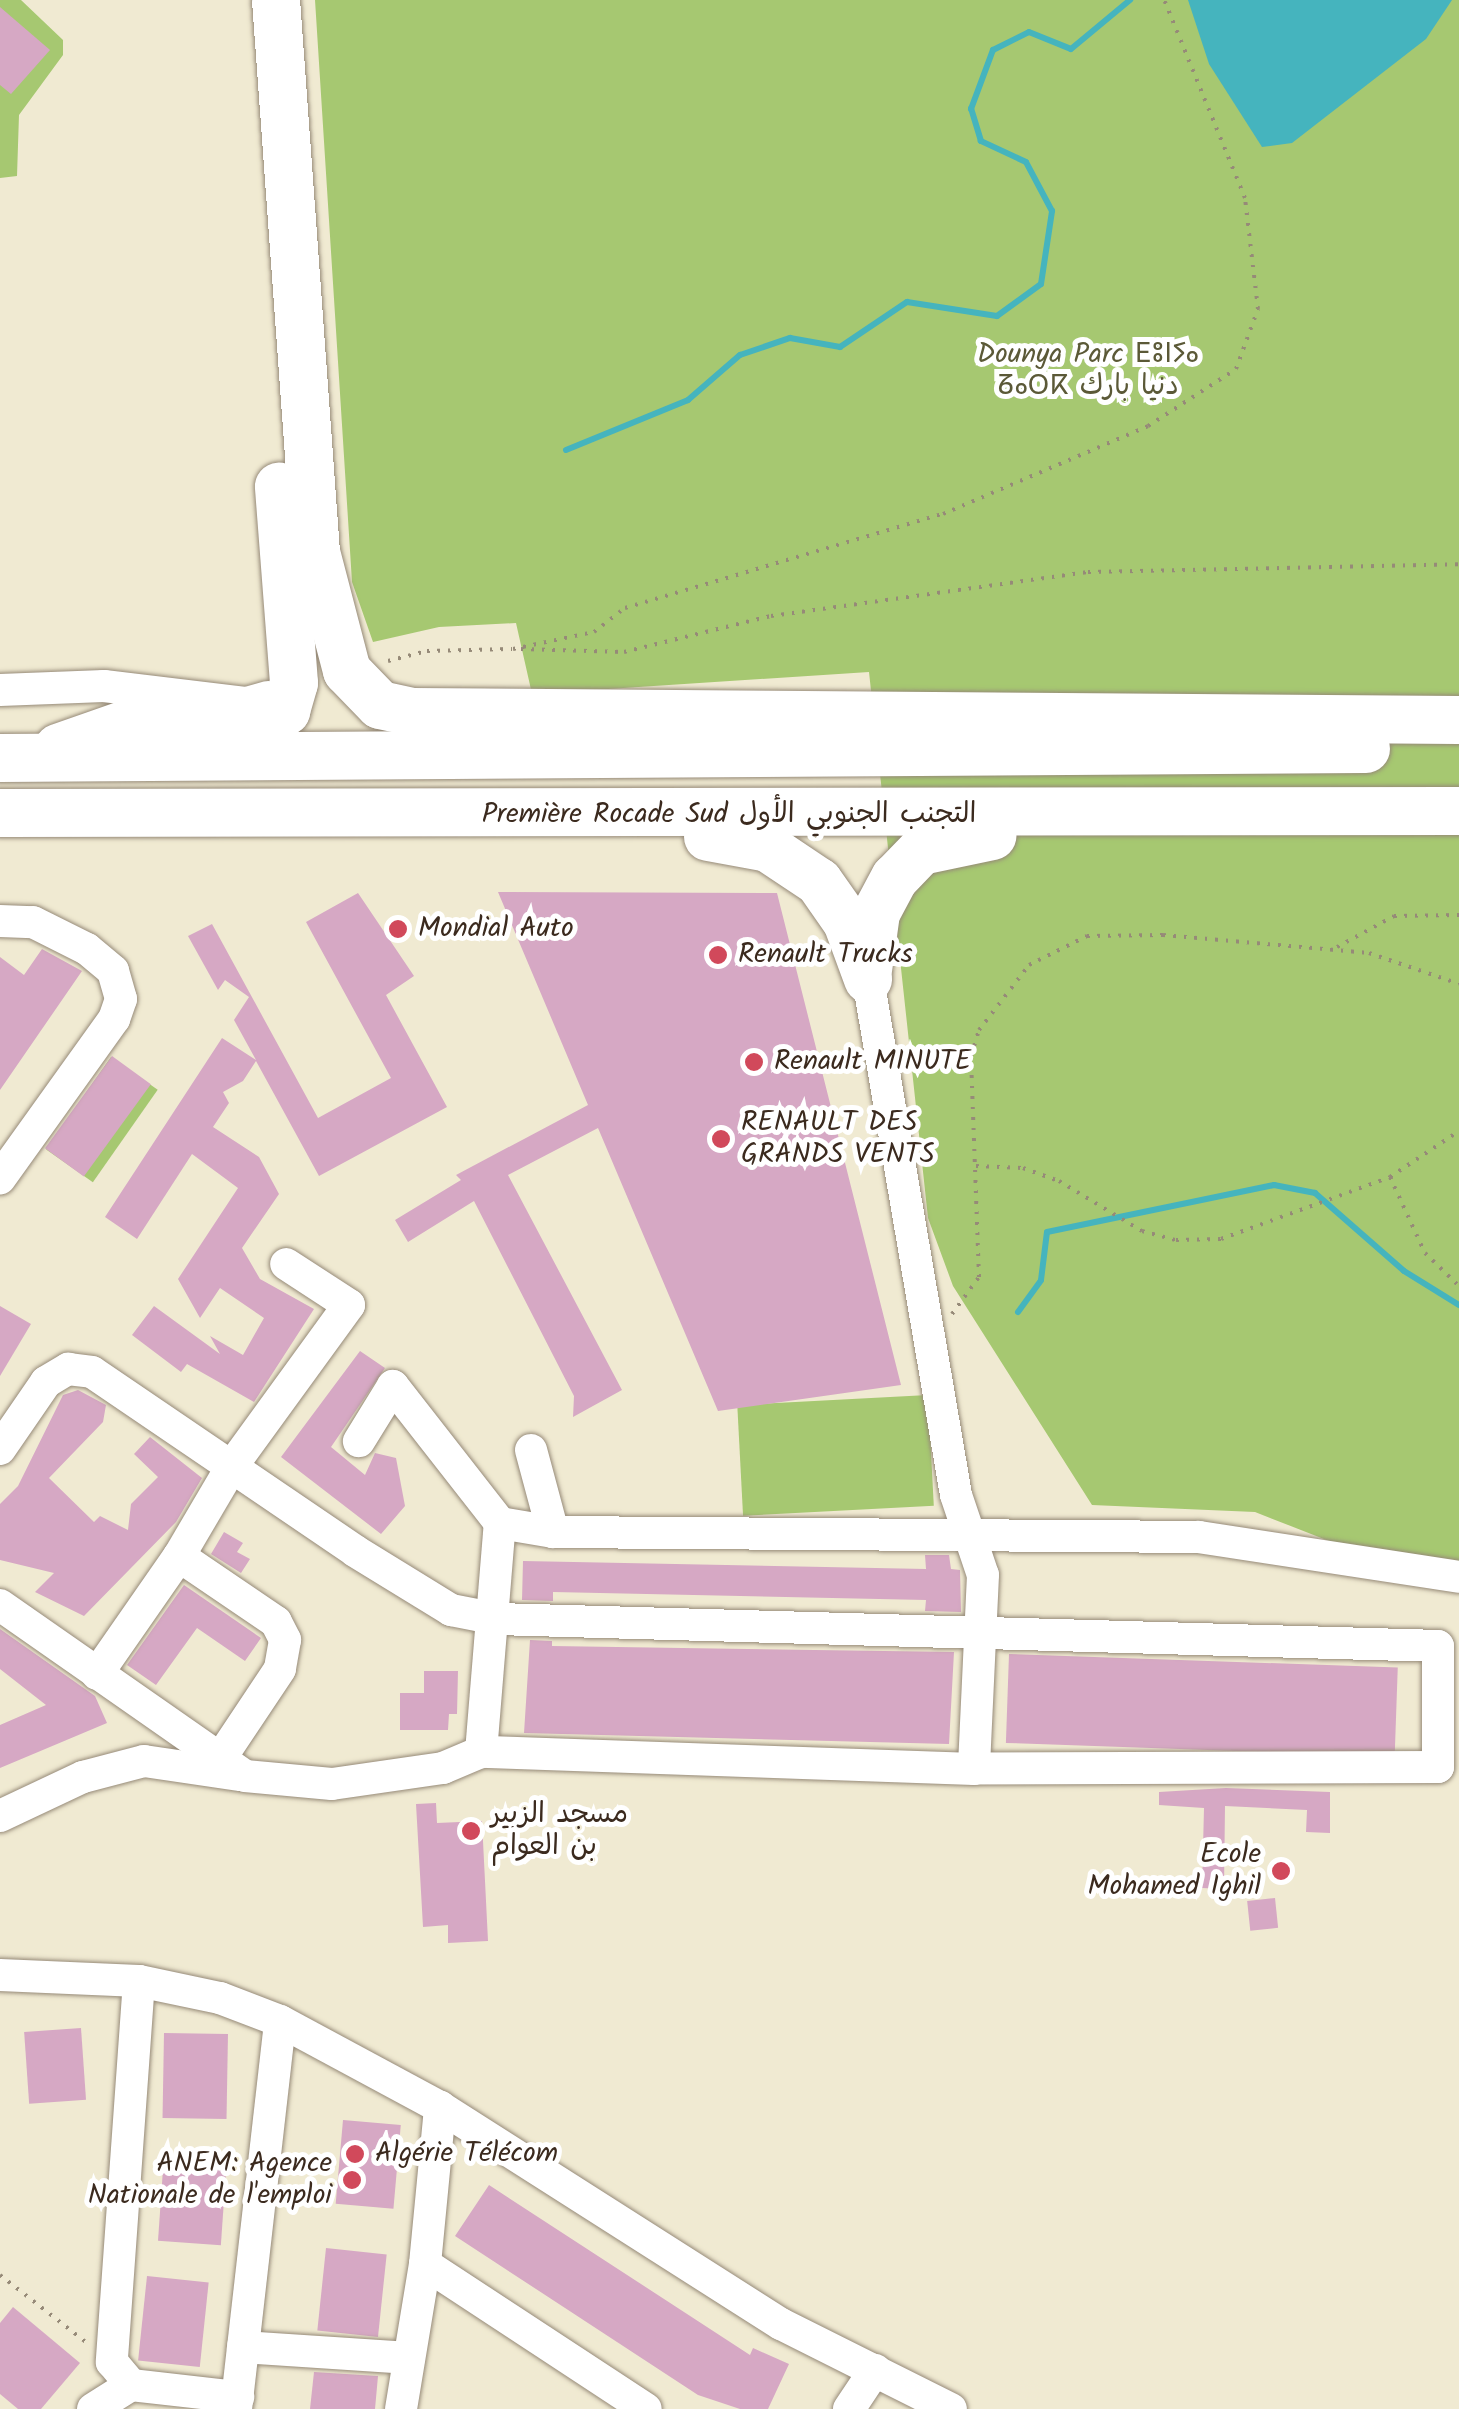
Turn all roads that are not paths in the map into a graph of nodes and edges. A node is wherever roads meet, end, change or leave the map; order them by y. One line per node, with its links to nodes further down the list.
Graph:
1 (247, 0): 3 (highway)
2 (276, 0): 3 (highway)
3 (283, 302): 4 (highway); 6 (highway)
4 (293, 668): 5 (street); 8 (highway)
5 (0, 690)
6 (1459, 720)
7 (1459, 749): 8 (highway)
8 (18, 759)
9 (0, 813): 11 (highway, Première Rocade Sud التجنب الجنوبي الأول)
10 (1459, 814): 11 (highway, Première Rocade Sud التجنب الجنوبي الأول); 13 (highway)
11 (197, 815): 13 (highway)
12 (0, 921): 14 (street)
13 (868, 979): 22 (street)
14 (0, 1178)
15 (286, 1264): 19 (street)
16 (359, 1441): 20 (street)
17 (0, 1449): 19 (street)
18 (530, 1450): 21 (street)
19 (232, 1466): 23 (street); 26 (street)
20 (500, 1523): 21 (street); 26 (street)
21 (553, 1532): 22 (street)
22 (964, 1534): 24 (street); 27 (street)
23 (179, 1556): 28 (street); 30 (street)
24 (1459, 1577)
25 (0, 1606): 28 (street)
26 (496, 1620): 27 (street); 29 (street)
27 (982, 1637): 31 (street); 31 (street)
28 (96, 1674): 30 (street)
29 (480, 1752): 30 (street); 31 (street)
30 (232, 1768): 32 (street)
31 (974, 1770)
32 (0, 1816)
33 (0, 1975): 34 (street)
34 (139, 1981): 35 (street); 41 (street)
35 (280, 2020): 36 (street); 38 (street)
36 (440, 2107): 37 (street); 40 (street)
37 (426, 2264): 39 (street); 45 (street)
38 (243, 2347): 39 (street); 42 (street)
39 (408, 2358): 44 (street)
40 (875, 2370): 46 (street); 47 (street)
41 (122, 2374): 42 (street); 43 (street)
42 (237, 2403)
43 (93, 2409)
44 (401, 2409)
45 (646, 2409)
46 (849, 2409)
47 (951, 2409)

